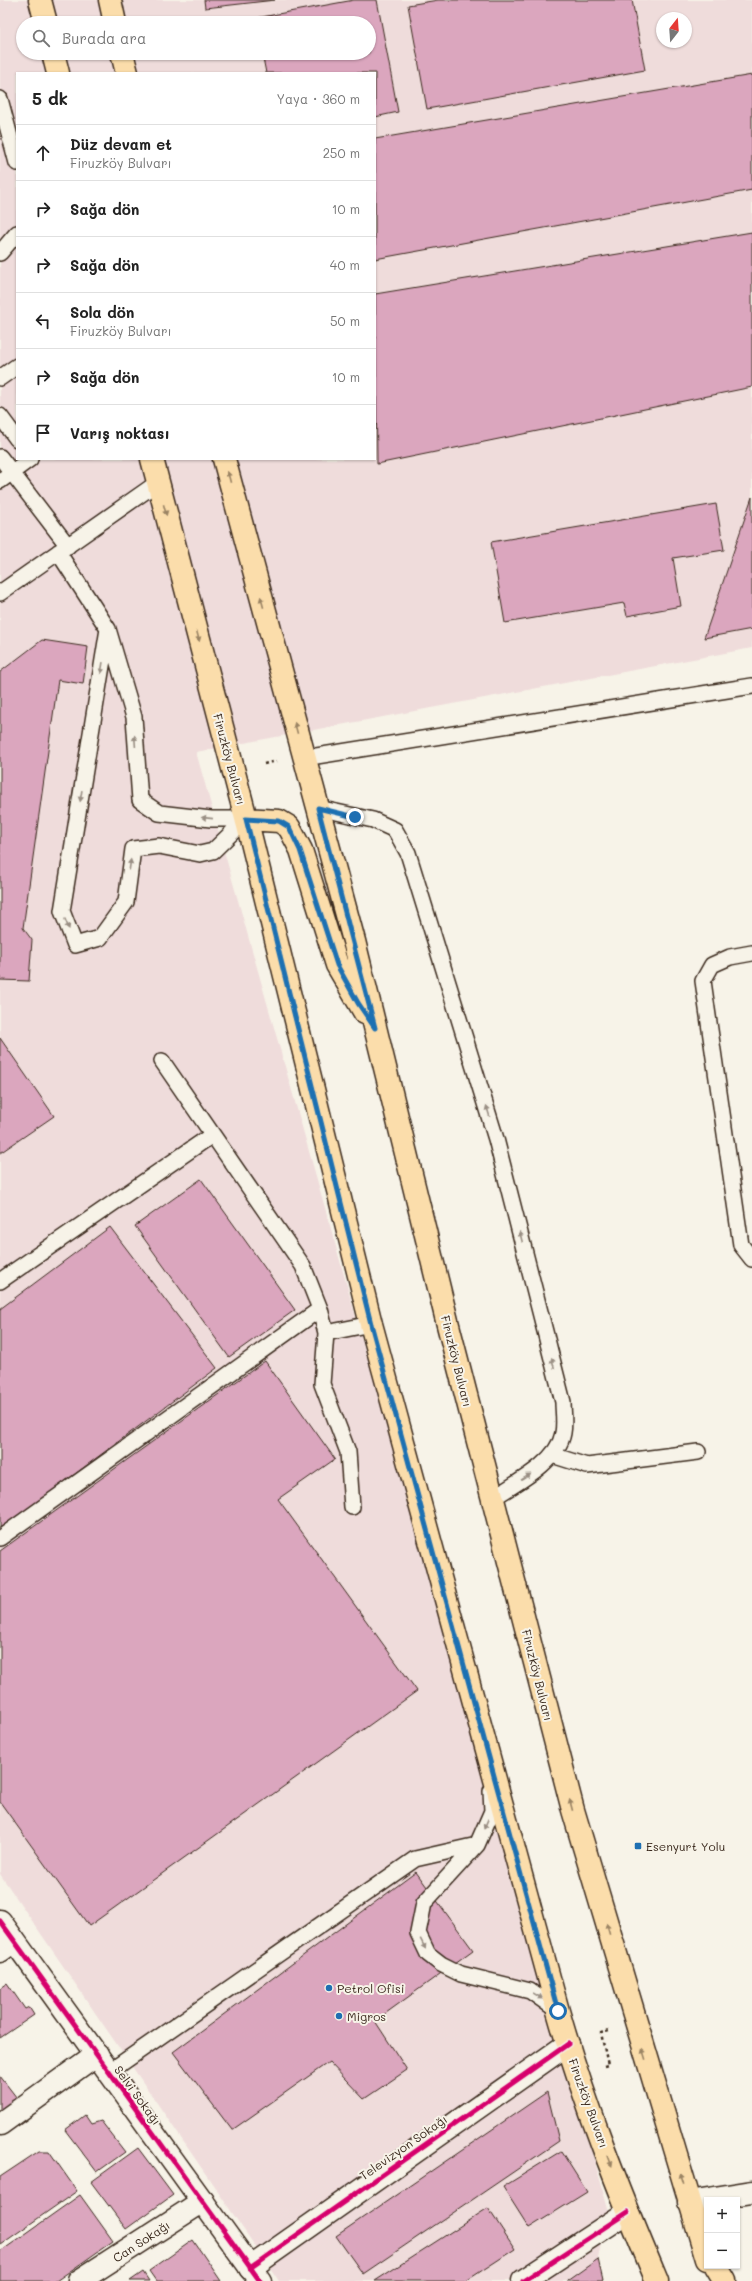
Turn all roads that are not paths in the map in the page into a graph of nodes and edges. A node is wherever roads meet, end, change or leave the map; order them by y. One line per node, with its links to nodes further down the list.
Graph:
1 (40, 0): 3 (main road)
2 (110, 0): 4 (main road)
3 (44, 16)
4 (113, 16)
5 (55, 60): 7 (main road)
6 (124, 60): 8 (main road)
7 (58, 72)
8 (127, 72)
9 (0, 99): 10 (lane)
10 (16, 159)
11 (16, 235): 12 (lane)
12 (0, 253)
13 (16, 367): 14 (lane)
14 (0, 378)
15 (0, 416): 16 (lane)
16 (16, 438)
17 (0, 457): 21 (lane)
18 (29, 460): 21 (lane)
19 (152, 460): 22 (main road, Firuzköy Bulvarı)
20 (224, 460): 27 (main road, Firuzköy Bulvarı, one-way to 20)
21 (6, 476): 23 (lane)
22 (157, 483): 23 (lane); 29 (main road, Firuzköy Bulvarı, one-way to 29)
23 (63, 549): 24 (lane); 25 (lane)
24 (0, 593)
25 (108, 629): 29 (lane, one-way to 25); 29 (lane, one-way to 29)
26 (752, 686): 27 (lane)
27 (294, 758): 28 (main road, Firuzköy Bulvarı)
28 (318, 808): 31 (main road, Firuzköy Bulvarı); 40 (lane, one-way to 28)
29 (246, 819): 31 (main road); 37 (main road, Firuzköy Bulvarı)
30 (752, 953): 34 (lane)
31 (375, 1028): 41 (main road, Firuzköy Bulvarı)
32 (162, 1061): 33 (lane)
33 (212, 1135): 35 (lane); 36 (lane)
34 (752, 1259)
35 (0, 1281)
36 (320, 1309): 38 (lane); 43 (lane)
37 (371, 1324): 38 (lane); 44 (main road, Firuzköy Bulvarı)
38 (326, 1333): 42 (lane)
39 (698, 1452): 40 (lane)
40 (552, 1455): 41 (lane, one-way to 40)
41 (492, 1498): 55 (main road, Firuzköy Bulvarı, one-way to 41)
42 (352, 1507)
43 (0, 1538)
44 (490, 1758): 45 (lane, one-way to 45); 48 (main road, Firuzköy Bulvarı)
45 (477, 1845): 48 (lane, one-way to 48); 51 (lane)
46 (0, 1921): 47 (street, Selvi Sokağı)
47 (7, 1946): 50 (street, Selvi Sokağı)
48 (558, 2011): 49 (main road, Firuzköy Bulvarı)
49 (568, 2044): 56 (main road, Firuzköy Bulvarı, one-way to 56); 60 (street, Televizyon Sokağı)
50 (97, 2054): 51 (street, Selvi Sokağı); 52 (street)
51 (109, 2072): 54 (street, Selvi Sokağı)
52 (0, 2124)
53 (752, 2192): 55 (street)
54 (203, 2201): 60 (street, Selvi Sokağı); 61 (street, Can Sokağı)
55 (689, 2202): 57 (main road, Firuzköy Bulvarı)
56 (628, 2212): 62 (street); 63 (main road, Firuzköy Bulvarı)
57 (704, 2248)
58 (710, 2269): 64 (main road)
59 (718, 2269): 65 (main road)
60 (255, 2274)
61 (79, 2281)
62 (523, 2281)
63 (657, 2281)
64 (715, 2281)
65 (725, 2281)

